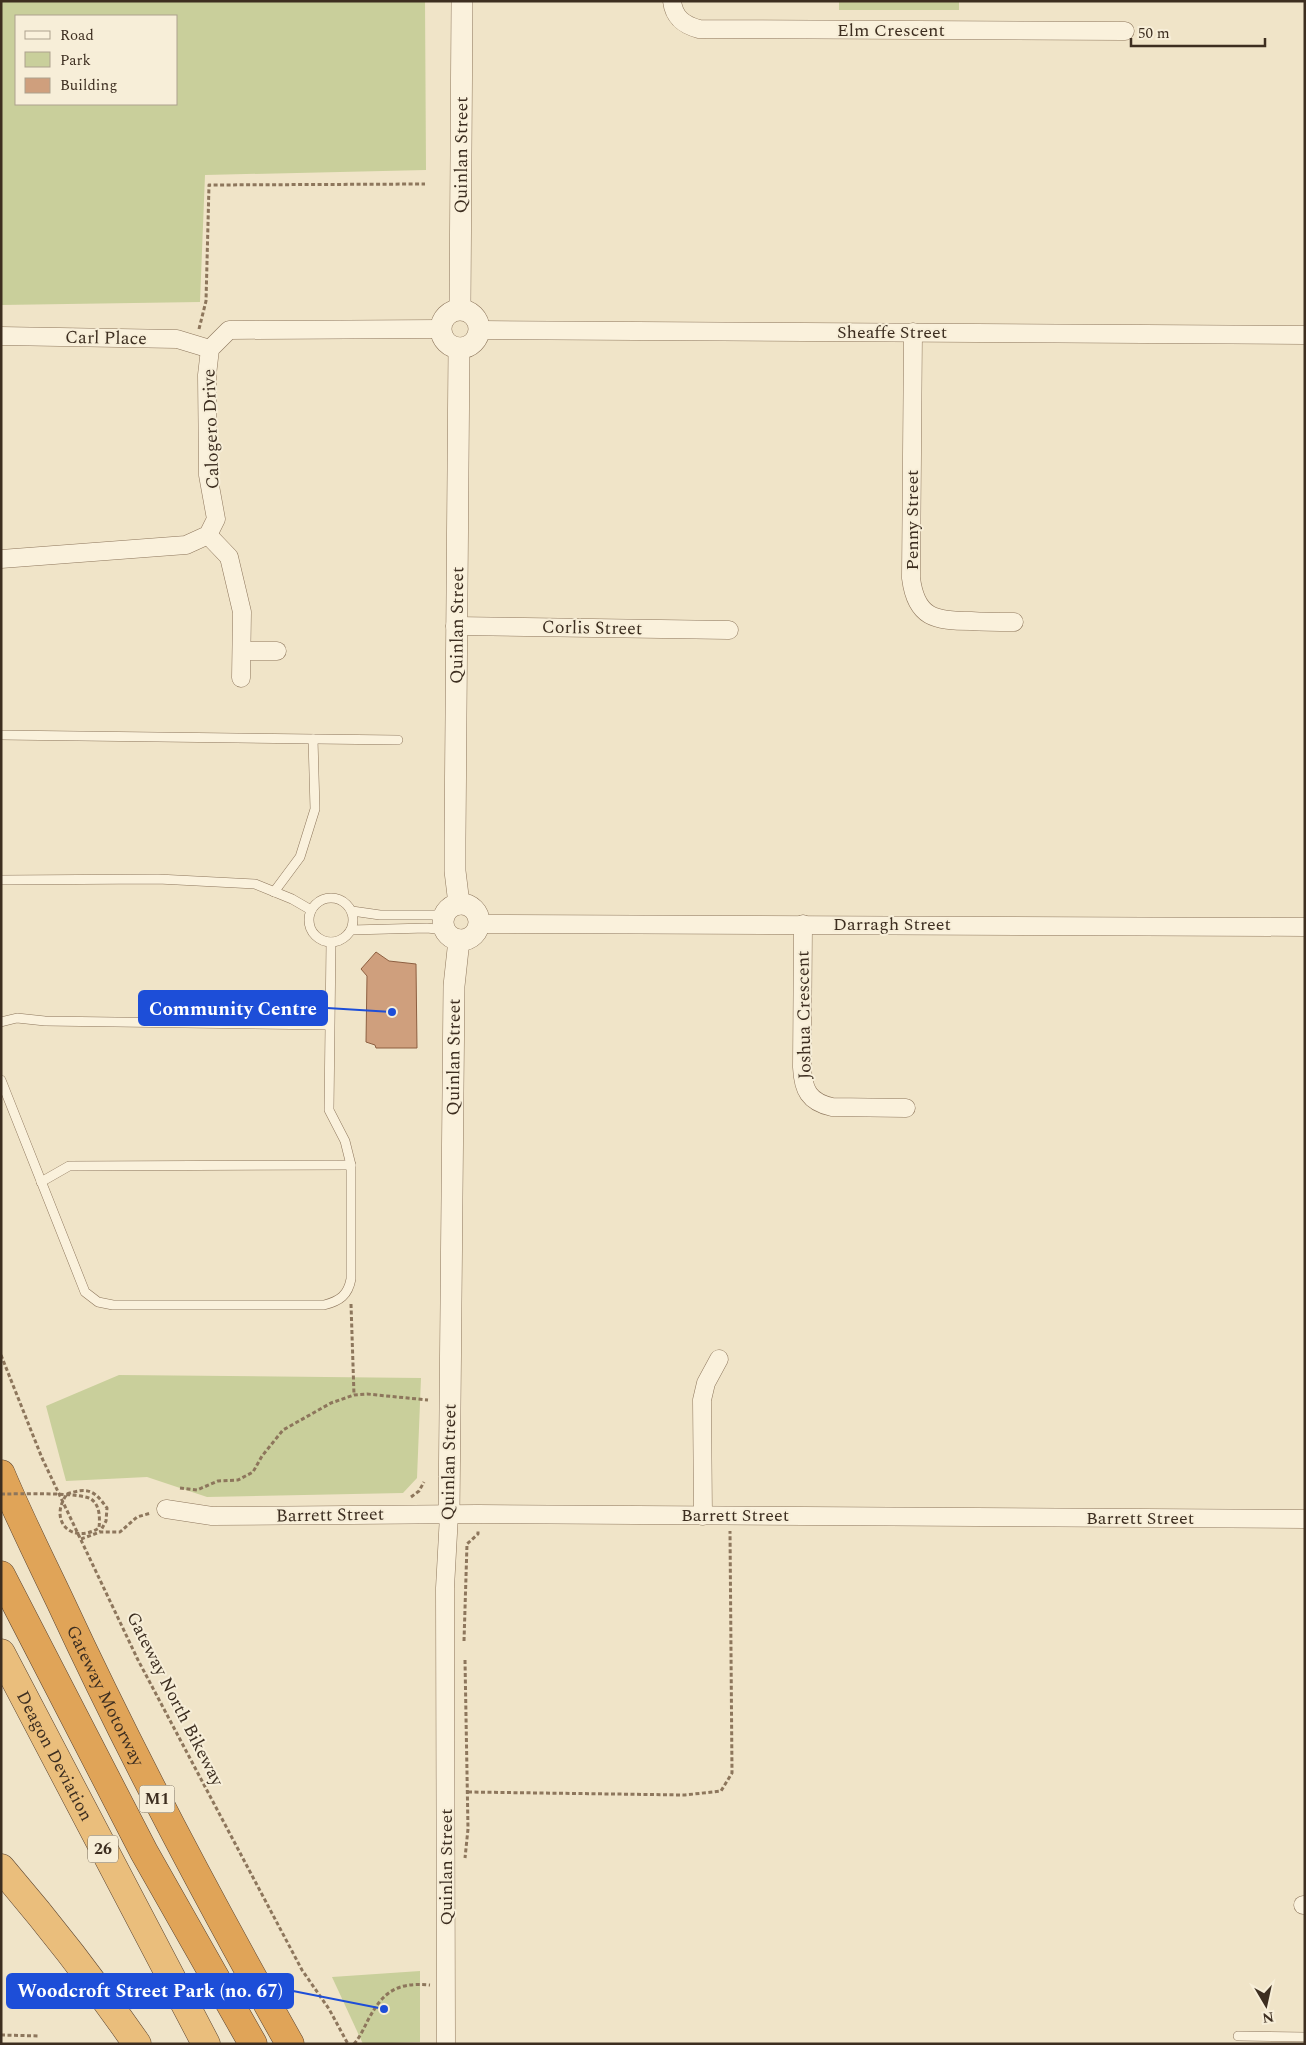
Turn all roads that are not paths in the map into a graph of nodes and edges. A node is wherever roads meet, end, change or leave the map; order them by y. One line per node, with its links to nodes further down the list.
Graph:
1 (462, 1): 4 (street, Quinlan Street)
2 (672, 1): 3 (street, Elm Crescent)
3 (1125, 31)
4 (460, 309): 5 (street); 6 (street)
5 (441, 329): 10 (street, Calogero Drive); 11 (street)
6 (480, 330): 7 (street, Sheaffe Street); 11 (street)
7 (913, 332): 8 (street, Sheaffe Street); 14 (street, Penny Street)
8 (1305, 335)
9 (1, 336): 10 (street, Carl Place)
10 (203, 347): 12 (street, Calogero Drive)
11 (459, 348): 15 (street, Quinlan Street)
12 (208, 535): 13 (street); 18 (street)
13 (1, 559)
14 (1014, 622)
15 (455, 626): 16 (street, Corlis Street); 27 (street, Quinlan Street)
16 (729, 630)
17 (277, 651): 18 (street)
18 (242, 652): 19 (street)
19 (241, 678)
20 (1, 735): 21 (lane)
21 (313, 739): 22 (lane); 24 (lane)
22 (398, 740)
23 (1, 880): 24 (lane)
24 (274, 892): 25 (lane)
25 (312, 910): 26 (lane); 32 (lane)
26 (352, 911): 27 (lane); 31 (lane)
27 (452, 922): 28 (street); 28 (street); 31 (lane); 42 (street, Quinlan Street)
28 (479, 924): 29 (street, Darragh Street)
29 (802, 924): 30 (street, Darragh Street); 36 (street, Joshua Crescent)
30 (1305, 927)
31 (351, 930): 32 (lane)
32 (331, 942): 34 (lane)
33 (1, 1022): 34 (lane)
34 (328, 1025): 37 (lane)
35 (1, 1080): 38 (lane)
36 (906, 1108)
37 (351, 1165): 38 (lane); 38 (lane)
38 (41, 1182)
39 (719, 1359): 43 (street)
40 (1, 1474): 53 (highway, Gateway Motorway / M1)
41 (166, 1509): 42 (street, Barrett Street)
42 (449, 1515): 43 (street, Barrett Street); 54 (street, Quinlan Street)
43 (703, 1516): 44 (street, Barrett Street)
44 (1305, 1519)
45 (1, 1575): 52 (highway, Gateway Motorway / M1)
46 (1, 1653): 51 (highway, Deagon Deviation / 26)
47 (1, 1868): 50 (highway)
48 (1238, 2036): 49 (lane)
49 (1305, 2037)
50 (137, 2044)
51 (206, 2044)
52 (253, 2044)
53 (290, 2044)
54 (446, 2044)

